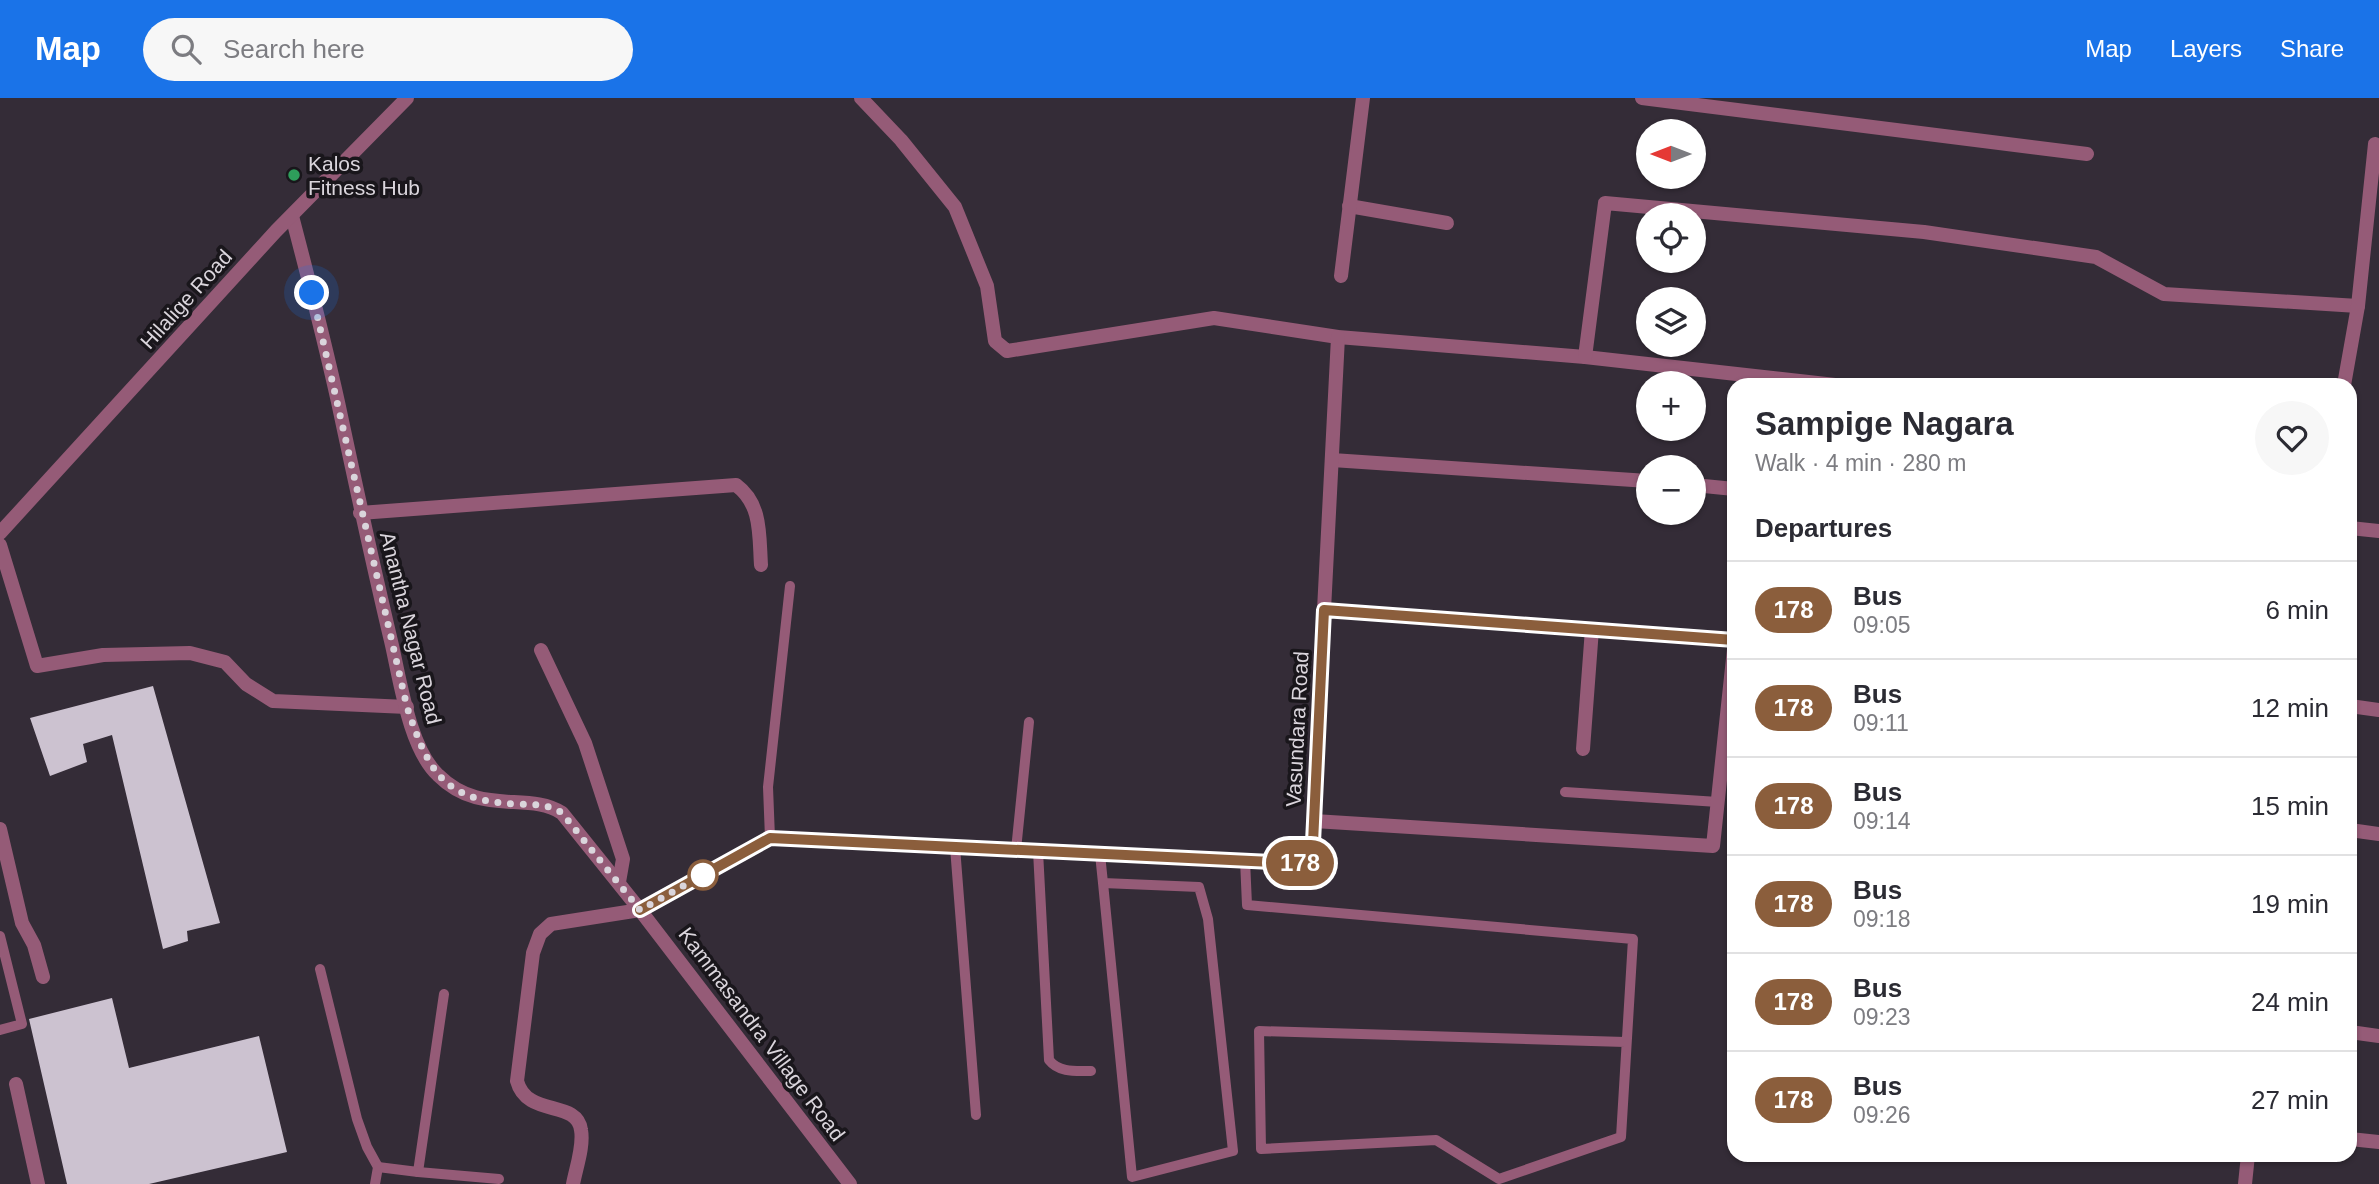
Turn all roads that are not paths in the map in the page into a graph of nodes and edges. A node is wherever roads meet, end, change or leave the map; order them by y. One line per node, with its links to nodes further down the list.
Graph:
1 (407, 98): 9 (street, Hilalige Road)
2 (860, 98): 13 (street)
3 (1363, 98): 8 (street)
4 (1642, 98): 5 (street)
5 (1746, 105): 7 (street)
6 (2375, 144): 12 (street)
7 (2087, 154)
8 (1349, 206): 10 (street); 11 (street)
9 (292, 216): 21 (street, Anantha Nagar Road); 24 (street, Hilalige Road)
10 (1447, 223)
11 (1341, 276)
12 (2358, 306): 14 (street); 16 (street)
13 (1338, 337): 14 (street); 17 (street, Vasundara Road)
14 (1585, 358): 15 (street)
15 (1770, 378)
16 (2345, 378)
17 (1332, 460): 18 (street); 28 (street, Vasundara Road)
18 (1636, 480)
19 (1706, 486): 20 (street)
20 (1727, 488)
21 (360, 513): 26 (street); 32 (street, Anantha Nagar Road)
22 (2357, 529): 23 (street)
23 (2379, 531)
24 (0, 533)
25 (0, 545): 32 (street)
26 (761, 565)
27 (790, 586): 44 (lane)
28 (1324, 610): 29 (street); 40 (street, Vasundara Road)
29 (1592, 629): 30 (street); 37 (street)
30 (1727, 639)
31 (541, 650): 50 (street)
32 (407, 707): 50 (street, Anantha Nagar Road)
33 (2357, 707): 34 (street)
34 (2379, 710)
35 (1727, 716): 39 (street)
36 (1030, 722): 46 (lane)
37 (1583, 749)
38 (1565, 792): 39 (lane)
39 (1718, 802): 40 (street)
40 (1314, 821): 49 (street, Vasundara Road)
41 (0, 829): 55 (street)
42 (2357, 831): 43 (street)
43 (2379, 834)
44 (770, 838): 45 (street, Vasundara Road); 52 (street)
45 (955, 847): 46 (street, Vasundara Road); 63 (lane)
46 (1016, 850): 47 (street, Vasundara Road)
47 (1038, 851): 48 (street, Vasundara Road); 61 (lane)
48 (1100, 854): 49 (street, Vasundara Road); 51 (lane)
49 (1245, 860): 60 (lane)
50 (619, 882): 52 (street, Anantha Nagar Road)
51 (1103, 883): 51 (lane)
52 (640, 910): 72 (street); 73 (street, Kammasandra Village Road)
53 (0, 936): 57 (lane)
54 (320, 969): 67 (lane)
55 (43, 977)
56 (444, 994): 68 (lane)
57 (0, 1030)
58 (2357, 1033): 59 (street)
59 (2379, 1035)
60 (1625, 1042): 60 (lane)
61 (1091, 1071)
62 (16, 1084): 70 (street)
63 (976, 1115)
64 (2357, 1140): 65 (street)
65 (2379, 1142)
66 (2247, 1162): 74 (street)
67 (378, 1167): 68 (lane); 71 (lane)
68 (418, 1172): 69 (lane)
69 (499, 1180)
70 (38, 1184)
71 (375, 1184)
72 (573, 1184)
73 (850, 1184)
74 (2245, 1184)

